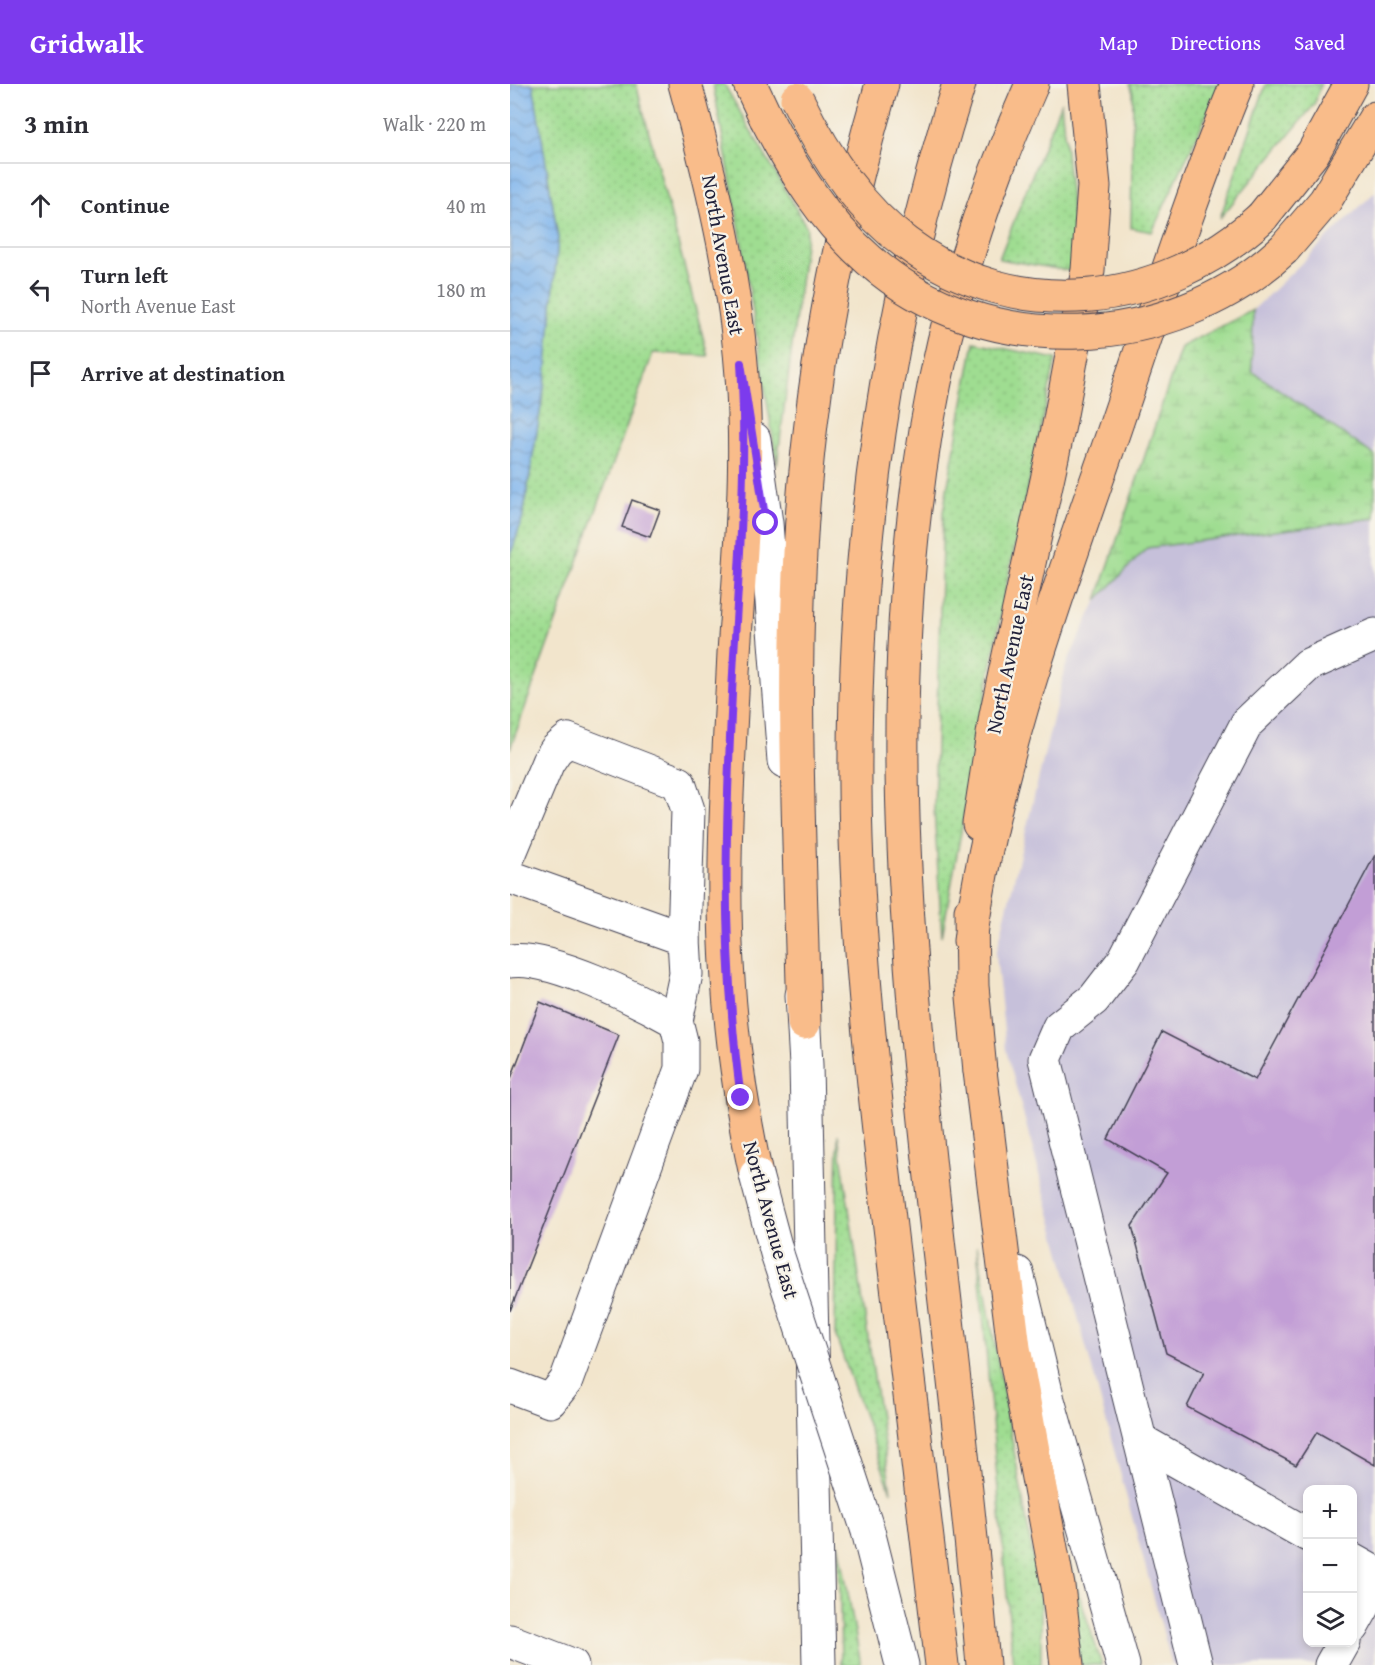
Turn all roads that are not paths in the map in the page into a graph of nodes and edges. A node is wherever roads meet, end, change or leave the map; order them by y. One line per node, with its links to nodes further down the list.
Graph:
1 (685, 84): 11 (main road, North Avenue East)
2 (750, 84): 10 (main road, bridge)
3 (882, 84): 19 (main road)
4 (959, 84): 34 (main road)
5 (1032, 84): 35 (main road)
6 (1084, 84): 16 (main road, North Avenue East)
7 (1237, 84): 16 (main road)
8 (1351, 84): 9 (main road, bridge)
9 (793, 92)
10 (1375, 118)
11 (741, 363): 19 (street); 21 (main road, North Avenue East)
12 (1375, 635): 23 (street)
13 (510, 853): 15 (street)
14 (510, 877): 15 (street)
15 (684, 939): 18 (street)
16 (970, 941): 20 (main road)
17 (510, 961): 18 (street)
18 (676, 1021): 22 (street)
19 (804, 1023): 32 (street)
20 (980, 1071): 36 (main road); 37 (street)
21 (756, 1175): 33 (street, North Avenue East, bridge)
22 (510, 1386)
23 (1140, 1440): 24 (street); 38 (street)
24 (1303, 1532)
25 (1357, 1562): 26 (street)
26 (1375, 1573)
27 (1375, 1586): 28 (street)
28 (1357, 1620)
29 (510, 1641): 31 (street)
30 (1341, 1647): 39 (street)
31 (572, 1665)
32 (819, 1665)
33 (902, 1665)
34 (942, 1665)
35 (983, 1665)
36 (1067, 1665)
37 (1123, 1665)
38 (1196, 1665)
39 (1331, 1665)

